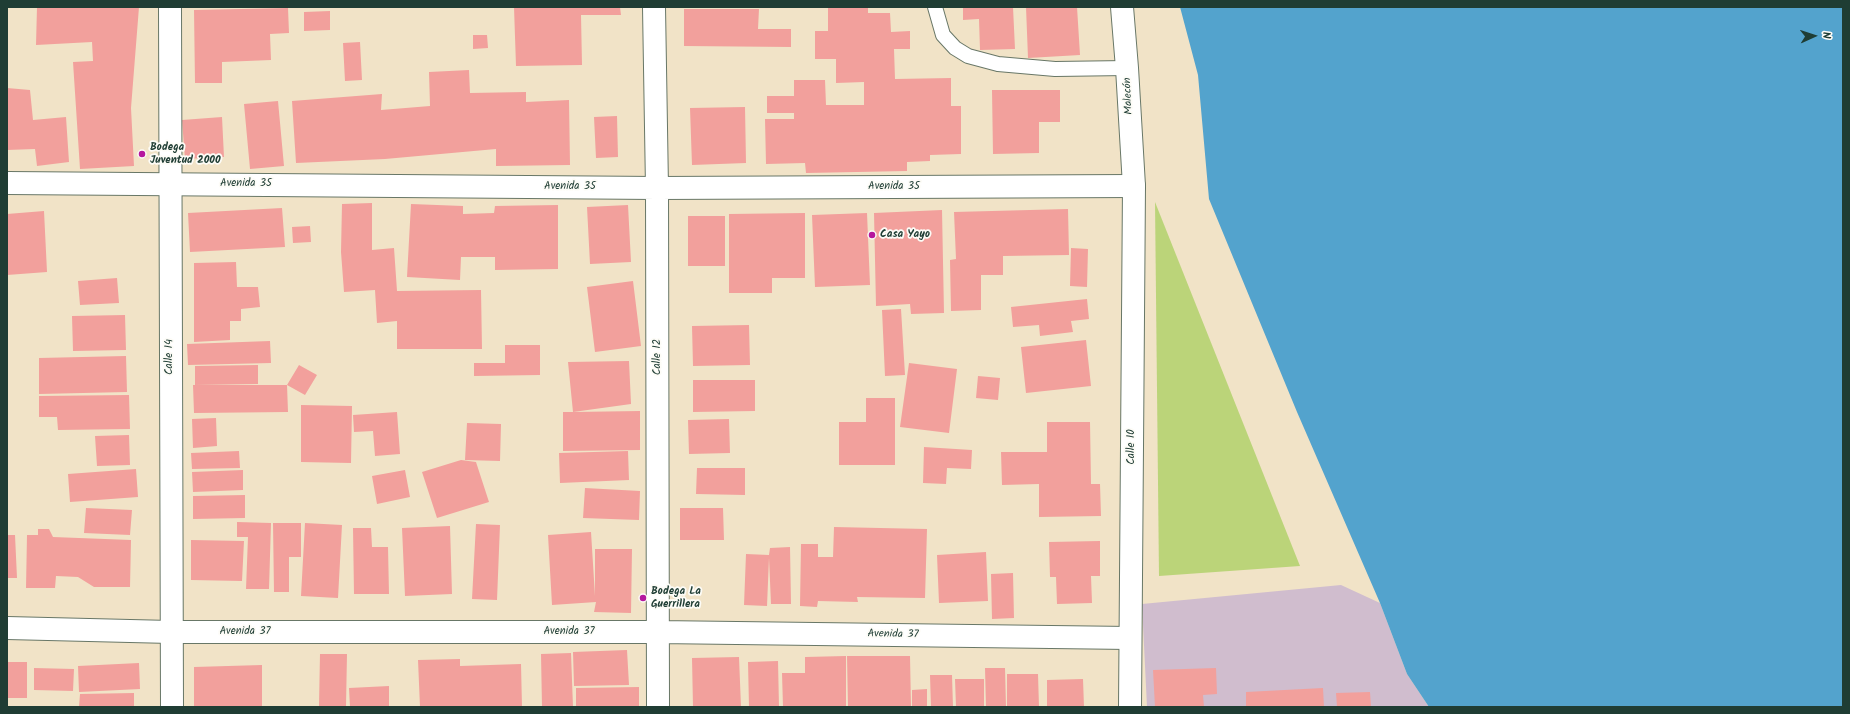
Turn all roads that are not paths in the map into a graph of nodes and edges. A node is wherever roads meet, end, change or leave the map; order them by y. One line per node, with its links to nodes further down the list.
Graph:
1 (170, 7): 7 (street, Calle 14)
2 (654, 7): 9 (street, Calle 12)
3 (935, 7): 5 (lane)
4 (1122, 7): 5 (street, Malecón)
5 (1127, 68): 8 (street, Malecón)
6 (7, 183): 7 (street, Avenida 35)
7 (170, 184): 9 (street, Avenida 35); 11 (street, Calle 14)
8 (1134, 186): 9 (street, Avenida 35); 13 (street, Calle 10)
9 (657, 188): 12 (street, Calle 12)
10 (7, 628): 11 (street, Avenida 37)
11 (171, 632): 12 (street, Avenida 37); 14 (street, Calle 14)
12 (658, 632): 13 (street, Avenida 37); 15 (street, Calle 12)
13 (1130, 638): 16 (street, Calle 10)
14 (172, 707)
15 (658, 707)
16 (1130, 707)

